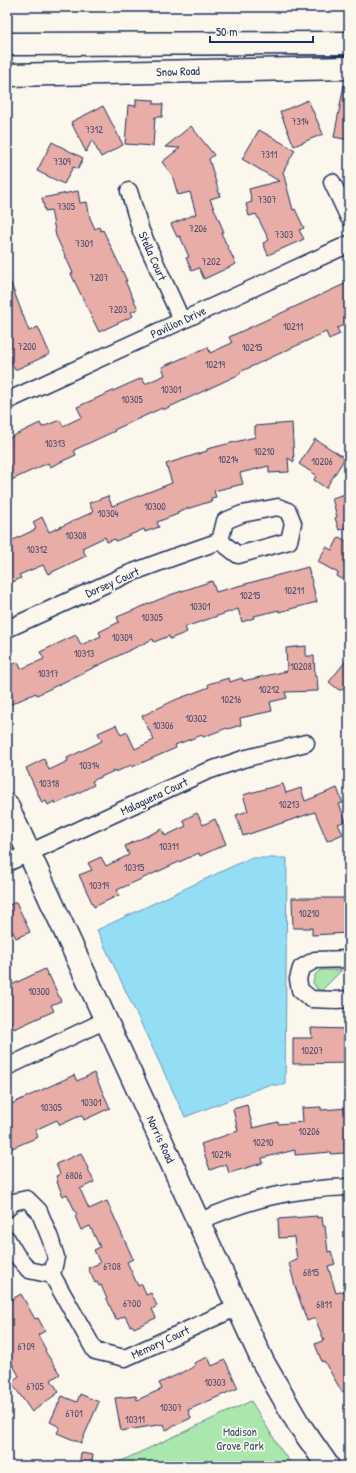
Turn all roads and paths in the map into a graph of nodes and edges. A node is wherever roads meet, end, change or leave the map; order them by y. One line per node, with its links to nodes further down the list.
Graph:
1 (7, 44): 2 (street)
2 (349, 44)
3 (349, 68): 4 (street, Snow Road)
4 (7, 76)
5 (332, 182): 7 (street)
6 (129, 191): 9 (street, Stella Court)
7 (349, 218)
8 (349, 244): 9 (street, Pavilion Drive)
9 (182, 321): 10 (street, Pavilion Drive)
10 (7, 401)
11 (220, 541): 12 (street, Dorsey Court)
12 (7, 629)
13 (306, 743): 15 (street, Malaguena Court)
14 (7, 805): 15 (street, Norris Road)
15 (29, 853): 16 (street, Malaguena Court); 19 (street, Norris Road)
16 (7, 863)
17 (349, 959): 18 (street)
18 (349, 999)
19 (106, 1020): 20 (street); 23 (street, Norris Road)
20 (7, 1067)
21 (349, 1188): 23 (street)
22 (7, 1209): 25 (street)
23 (198, 1222): 26 (street, Norris Road)
24 (7, 1239): 25 (street)
25 (52, 1275): 26 (street, Memory Court)
26 (238, 1307): 27 (street, Norris Road)
27 (328, 1466)

